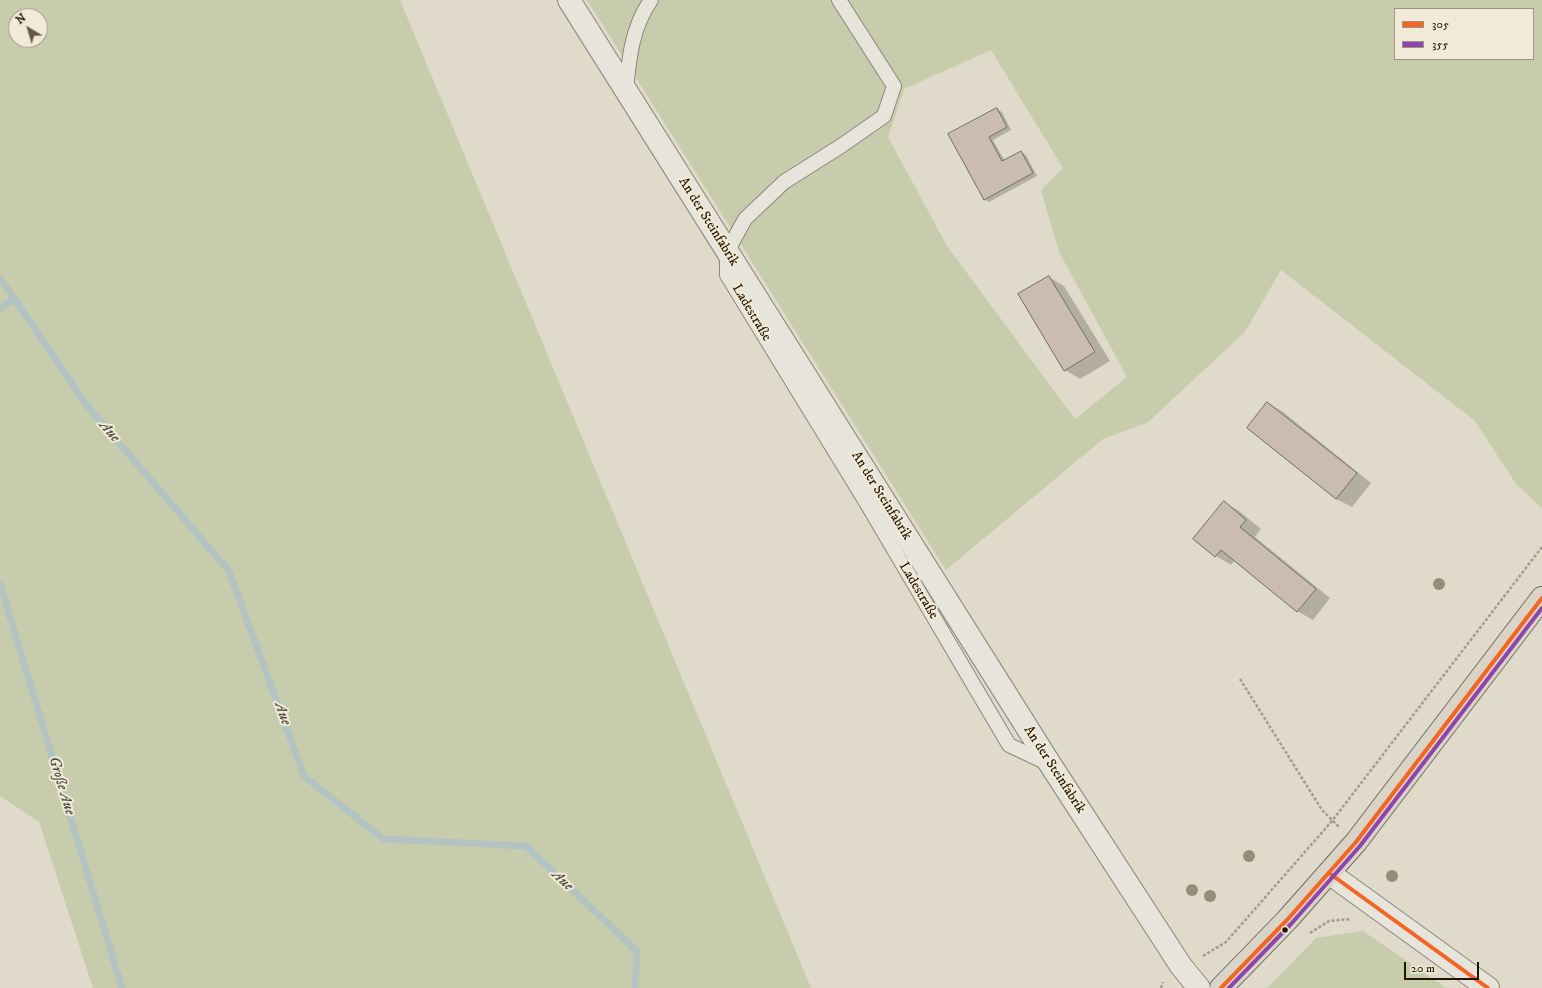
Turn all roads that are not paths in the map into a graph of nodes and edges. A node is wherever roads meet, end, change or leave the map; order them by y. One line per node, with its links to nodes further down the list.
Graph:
1 (569, 0): 4 (street, An der Steinfabrik)
2 (651, 0): 4 (lane)
3 (839, 0): 5 (lane)
4 (626, 92): 5 (street, An der Steinfabrik)
5 (727, 252): 8 (street, An der Steinfabrik)
6 (1542, 598): 7 (main road)
7 (1329, 873): 9 (main road); 10 (street)
8 (1198, 988)
9 (1221, 988)
10 (1488, 988)

